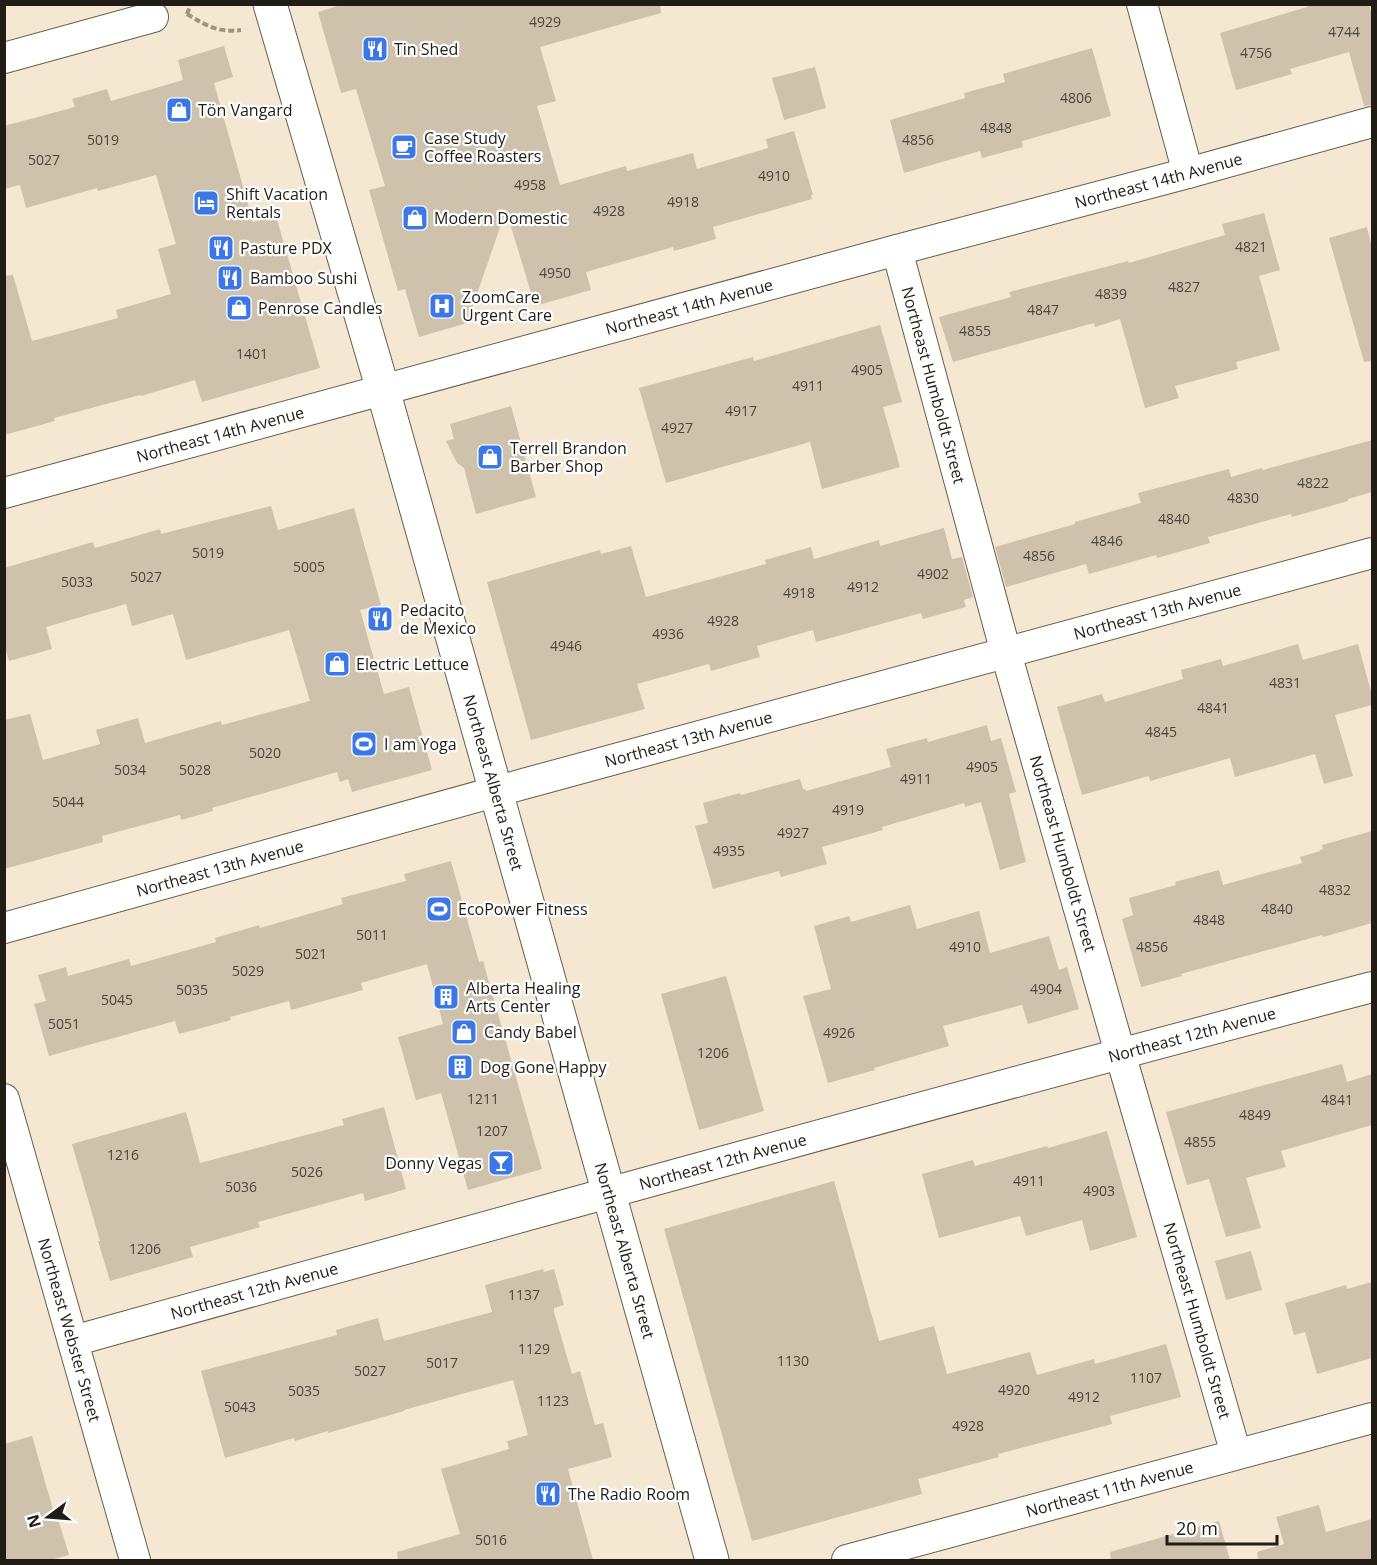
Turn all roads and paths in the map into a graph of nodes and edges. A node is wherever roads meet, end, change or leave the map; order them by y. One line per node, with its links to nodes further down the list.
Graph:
1 (191, 4): 3 (path)
2 (1142, 4): 7 (street)
3 (273, 14): 9 (street, Northeast Alberta Street)
4 (153, 17): 5 (street)
5 (4, 58)
6 (1372, 122): 7 (street, Northeast 14th Avenue)
7 (1188, 173): 8 (street, Northeast 14th Avenue)
8 (897, 250): 9 (street, Northeast 14th Avenue); 12 (street, Northeast Humboldt Street)
9 (383, 390): 10 (street, Northeast 14th Avenue); 13 (street, Northeast Alberta Street)
10 (4, 493)
11 (1372, 553): 12 (street, Northeast 13th Avenue)
12 (1006, 653): 13 (street, Northeast 13th Avenue); 16 (street, Northeast Humboldt Street)
13 (496, 792): 14 (street, Northeast 13th Avenue); 18 (street, Northeast Alberta Street)
14 (4, 928)
15 (1372, 987): 16 (street, Northeast 12th Avenue)
16 (1120, 1053): 18 (street, Northeast 12th Avenue); 21 (street, Northeast Humboldt Street)
17 (4, 1099): 19 (street, Northeast Webster Street)
18 (608, 1193): 19 (street, Northeast 12th Avenue); 23 (street, Northeast Alberta Street)
19 (73, 1341): 22 (street, Northeast Webster Street)
20 (1372, 1418): 21 (street, Northeast 11th Avenue)
21 (1236, 1454): 24 (street, Northeast 11th Avenue)
22 (135, 1560)
23 (712, 1560)
24 (847, 1560)

